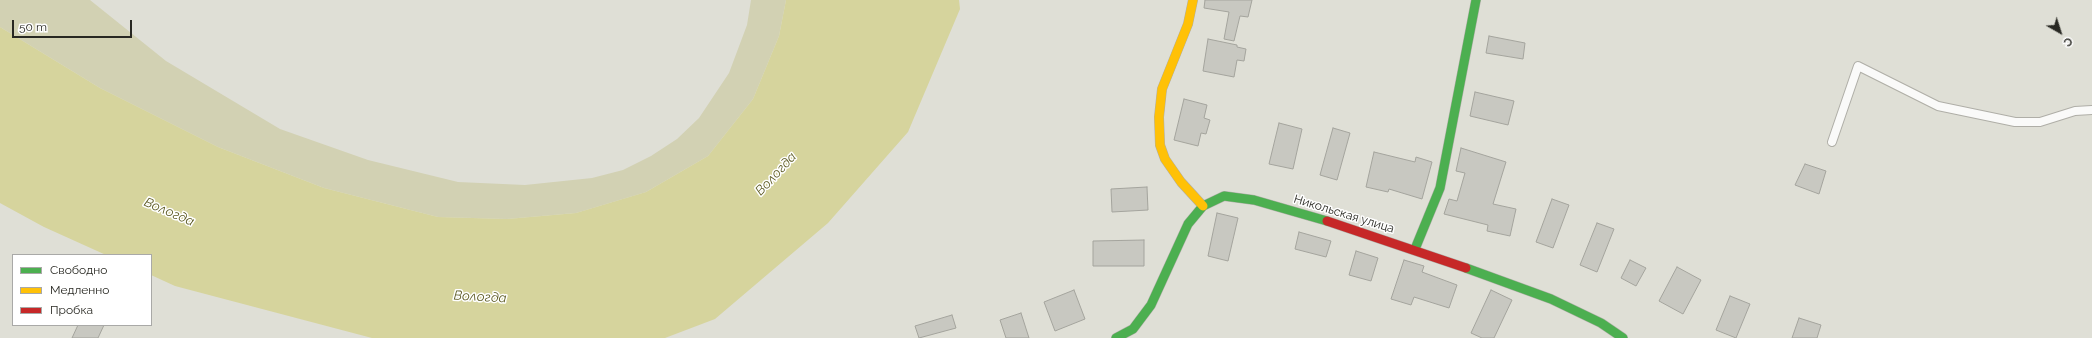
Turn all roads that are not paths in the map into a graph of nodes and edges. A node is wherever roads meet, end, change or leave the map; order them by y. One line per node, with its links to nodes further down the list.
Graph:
1 (1193, 0): 5 (street)
2 (1476, 0): 6 (street)
3 (2092, 110): 4 (lane)
4 (1832, 142)
5 (1204, 206): 6 (street, Никольская улица); 7 (street, Никольская улица)
6 (1415, 249): 8 (street, Никольская улица)
7 (1116, 338)
8 (1622, 338)

